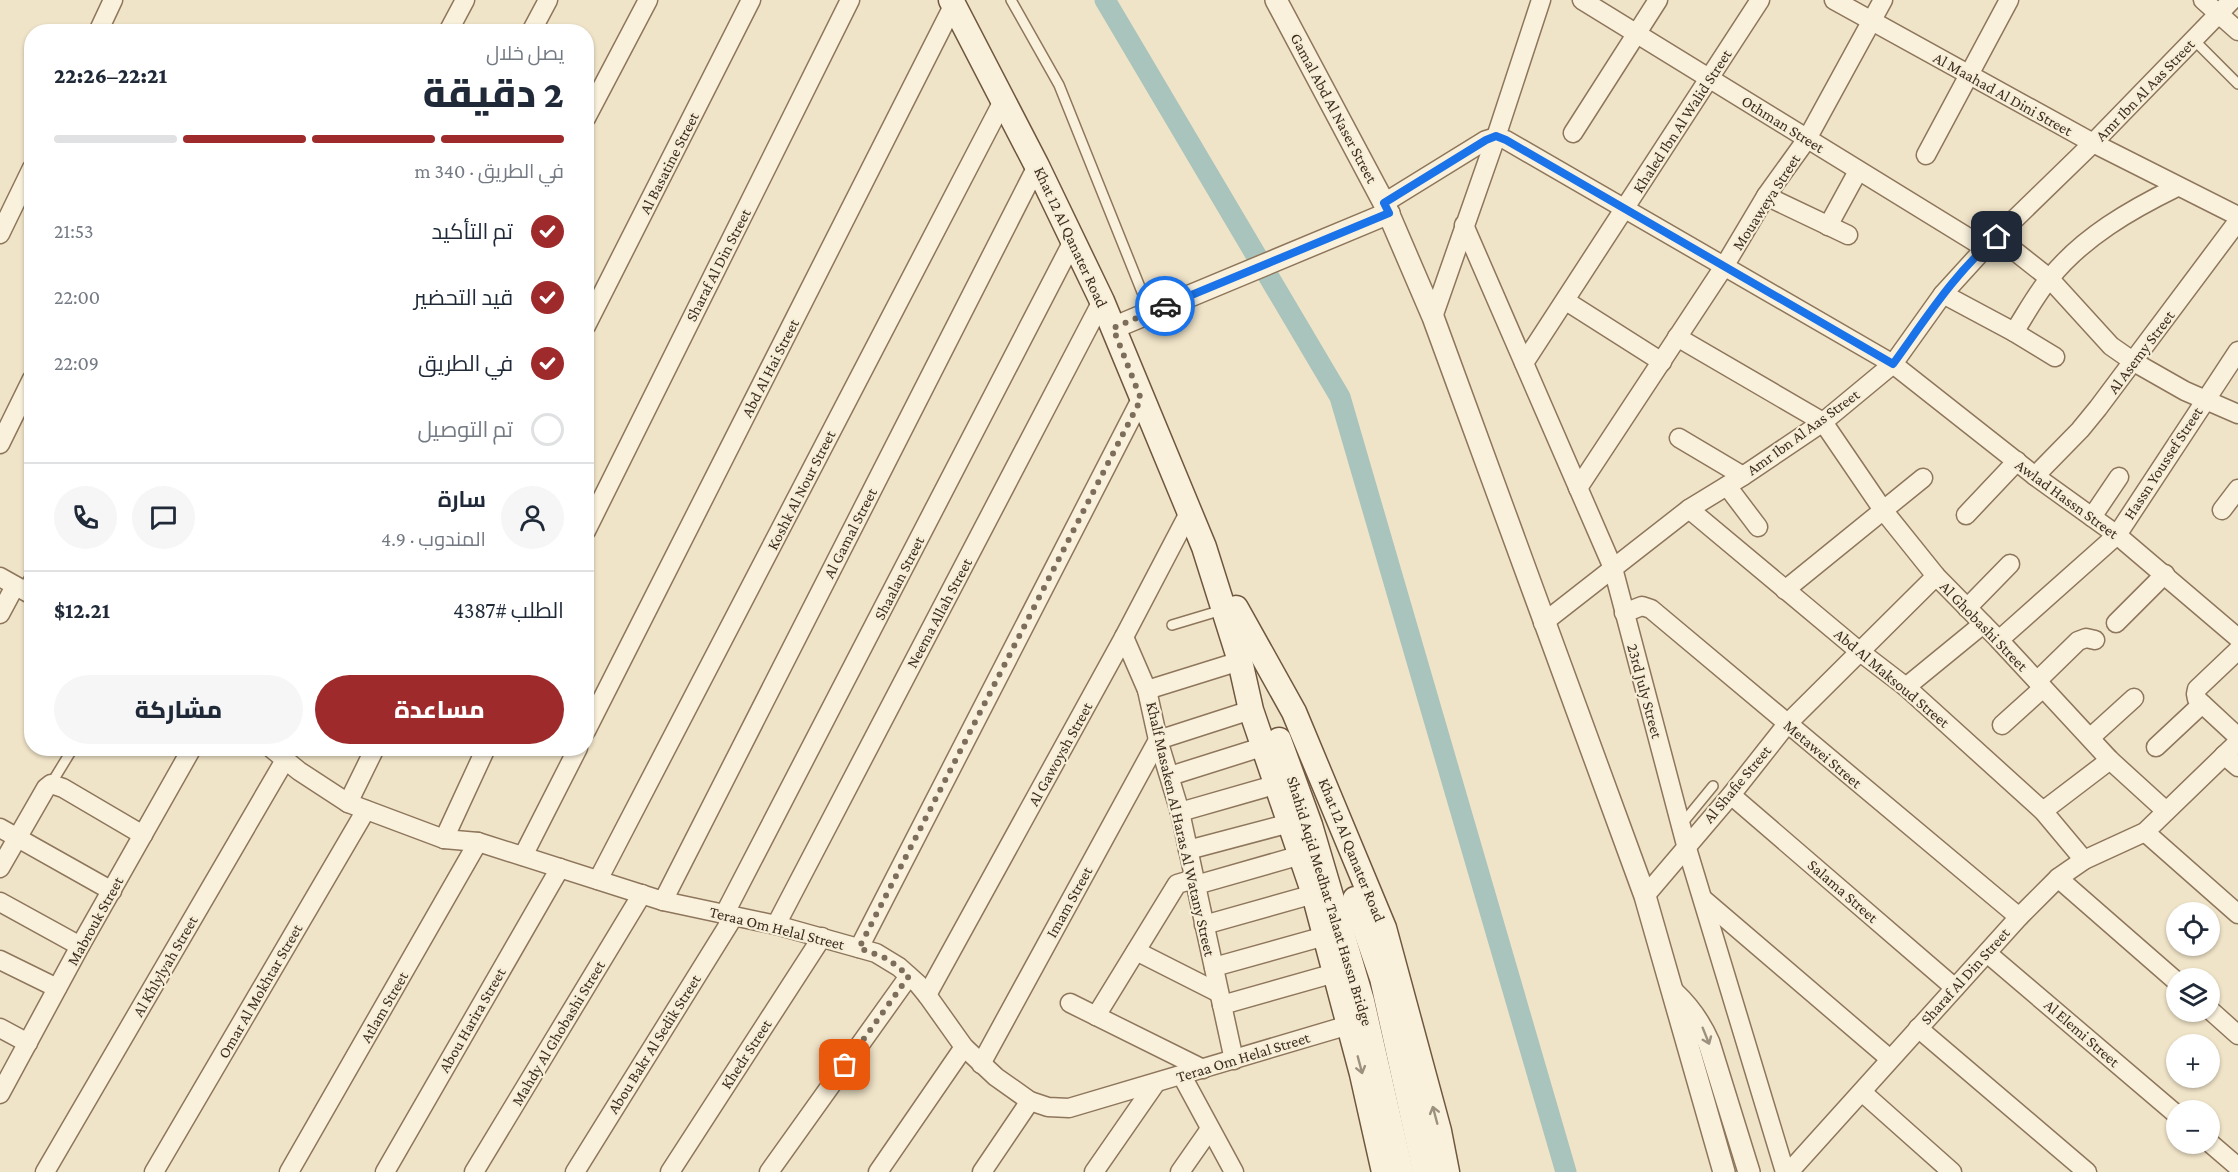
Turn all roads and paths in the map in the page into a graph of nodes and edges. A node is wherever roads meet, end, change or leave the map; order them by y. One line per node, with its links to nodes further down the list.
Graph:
1 (113, 0): 21 (street)
2 (465, 0): 22 (street)
3 (548, 0): 23 (street)
4 (648, 0): 31 (street)
5 (751, 0): 56 (street, Al Basatine Street)
6 (850, 0): 86 (street, Sharaf Al Din Street)
7 (1011, 0): 57 (lane)
8 (1276, 0): 42 (street, Gamal Abd Al Naser Street)
9 (1540, 0): 33 (street)
10 (1582, 0): 25 (street, Othman Street)
11 (1658, 0): 25 (street)
12 (1760, 0): 28 (street, Khaled Ibn Al Walid Street)
13 (1834, 0): 20 (street, Al Maahad Al Dini Street)
14 (1883, 0): 20 (street, Mouaweya Street)
15 (2009, 0): 27 (street)
16 (2203, 0): 19 (street)
17 (2232, 0): 19 (street, Amr Ibn Al Aas Street)
18 (952, 2): 30 (main road, Khat 12 Al Qanater Road); 119 (street, Abd Al Hai Street)
19 (2219, 15): 24 (street); 26 (street, Amr Ibn Al Aas Street)
20 (1873, 21): 27 (street, Al Maahad Al Dini Street); 34 (street, Mouaweya Street)
21 (102, 24)
22 (452, 24)
23 (535, 24)
24 (2238, 31)
25 (1636, 34): 28 (street, Othman Street); 32 (street)
26 (2194, 40): 29 (lane); 35 (street, Amr Ibn Al Aas Street)
27 (1969, 76): 35 (street, Al Maahad Al Dini Street); 36 (street)
28 (1708, 79): 34 (street, Othman Street); 43 (street, Khaled Ibn Al Walid Street)
29 (2238, 84)
30 (1004, 99): 37 (main road, Khat 12 Al Qanater Road); 163 (street, Koshk Al Nour Street)
31 (594, 103)
32 (1573, 133)
33 (1496, 136): 42 (street); 43 (street, Awlad Hassn Street); 45 (street)
34 (1807, 139): 38 (street, Othman Street); 41 (street, Mouaweya Street)
35 (2093, 144): 40 (street, Al Maahad Al Dini Street); 50 (street, Amr Ibn Al Aas Street)
36 (1926, 155)
37 (1037, 166): 49 (main road, Khat 12 Al Qanater Road); 170 (street, Al Gamal Street)
38 (1858, 171): 46 (street); 50 (street, Othman Street)
39 (24, 184): 47 (street)
40 (2177, 187): 44 (street, Al Maahad Al Dini Street); 52 (street)
41 (1767, 196): 46 (street); 51 (street, Mouaweya Street)
42 (1387, 208): 57 (street); 58 (street, Gamal Abd Al Naser Street)
43 (1626, 208): 51 (street, Awlad Hassn Street); 55 (street, Khaled Ibn Al Walid Street)
44 (2238, 219): 65 (street, Al Asemy Street)
45 (1464, 225): 58 (street); 66 (street, 23rd July Street)
46 (1828, 226): 48 (street)
47 (0, 234)
48 (1848, 235)
49 (1073, 241): 54 (main road, Khat 12 Al Qanater Road); 173 (street, Shaalan Street)
50 (1991, 242): 52 (street, Othman Street); 53 (street, Amr Ibn Al Aas Street)
51 (1725, 265): 61 (street, Mouaweya Street); 67 (street, Awlad Hassn Street)
52 (2049, 278): 60 (street); 65 (street, Othman Street)
53 (1943, 294): 60 (street); 67 (street, Amr Ibn Al Aas Street)
54 (1102, 301): 59 (main road, Khat 12 Al Qanater Road); 175 (street, Neema Allah Street)
55 (1566, 301): 64 (street); 66 (street, Khaled Ibn Al Walid Street)
56 (594, 310)
57 (1150, 312): 59 (street)
58 (1432, 317): 102 (street)
59 (1113, 328): 69 (main road, Khat 12 Al Qanater Road)
60 (2014, 332): 63 (street)
61 (1677, 337): 64 (street, Mouaweya Street); 72 (street)
62 (2238, 351): 70 (street, Hassn Youssef Street)
63 (2055, 357)
64 (1662, 362): 80 (street, Mouaweya Street)
65 (2134, 362): 70 (street, Othman Street); 76 (street, Al Asemy Street)
66 (1524, 363): 80 (street, 23rd July Street)
67 (1893, 364): 72 (street, Amr Ibn Al Aas Street); 75 (street, Awlad Hassn Street)
68 (24, 395): 74 (street)
69 (1141, 399): 85 (main road, Khat 12 Al Qanater Road); 180 (street)
70 (2205, 400): 71 (street, Othman Street); 90 (street, Hassn Youssef Street)
71 (2238, 414)
72 (1822, 422): 79 (street, Amr Ibn Al Aas Street); 83 (street, Al Ghobashi Street)
73 (1680, 438): 79 (street)
74 (0, 444)
75 (2016, 461): 76 (street, Awlad Hassn Street); 87 (street)
76 (2035, 476): 88 (street, Awlad Hassn Street)
77 (2119, 477): 88 (street)
78 (1923, 478): 83 (street)
79 (1735, 481): 82 (street, Amr Ibn Al Aas Street); 89 (street)
80 (1578, 488): 93 (street, 23rd July Street)
81 (2238, 489): 84 (street)
82 (1689, 509): 93 (street, Amr Ibn Al Aas Street); 97 (street, Abd Al Maksoud Street)
83 (1883, 510): 95 (street, Al Ghobashi Street); 97 (street)
84 (2222, 510)
85 (1190, 511): 91 (main road, Khat 12 Al Qanater Road); 106 (street, Al Gawoysh Street)
86 (594, 515)
87 (1966, 515)
88 (2092, 517): 90 (street, Awlad Hassn Street)
89 (1758, 527)
90 (2117, 535): 94 (street, Awlad Hassn Street); 108 (street, Hassn Youssef Street)
91 (1204, 547): 99 (main road, Khat 12 Al Qanater Road); 110 (main road, Khat 12 Al Qanater Road)
92 (2010, 564): 98 (street)
93 (1612, 568): 100 (street, 23rd July Street); 102 (street, Amr Ibn Al Aas Street)
94 (2165, 574): 103 (street); 107 (street, Awlad Hassn Street)
95 (1936, 576): 98 (street, Al Ghobashi Street); 112 (street, Al Shafie Street)
96 (17, 587): 101 (street)
97 (1785, 590): 112 (street, Abd Al Maksoud Street)
98 (1967, 608): 104 (street, Al Ghobashi Street)
99 (1224, 609): 105 (lane); 110 (main road, Khat 12 Al Qanater Road)
100 (1624, 613): 120 (street, Metawei Street); 148 (street, 23rd July Street)
101 (0, 614)
102 (1544, 623): 168 (street)
103 (2116, 623)
104 (1983, 624): 108 (street, Al Ghobashi Street); 114 (street)
105 (1172, 625)
106 (1124, 637): 115 (street, Khalf Masaken Al Haras Al Watany Street); 191 (street, Al Gawoysh Street)
107 (2238, 638)
108 (1999, 640): 113 (street, Al Ghobashi Street)
109 (2095, 640): 113 (street)
110 (1241, 645): 115 (street); 118 (main road, Khat 12 Al Qanater Road); 229 (main road, Shahid Aqid Medhat Talaat Hassn Bridge); 230 (main road, Shahid Aqid Medhat Talaat Hassn Bridge); 231 (main road, Khat 12 Al Qanater Road, one-way to 110)
111 (2238, 650): 117 (street)
112 (1859, 651): 114 (street, Abd Al Maksoud Street); 120 (street, Al Shafie Street)
113 (2040, 684): 121 (street); 122 (street, Al Ghobashi Street)
114 (1906, 687): 144 (street, Abd Al Maksoud Street)
115 (1147, 690): 124 (street, Khalf Masaken Al Haras Al Watany Street)
116 (2134, 698): 122 (street)
117 (2202, 704): 123 (street); 127 (street)
118 (1251, 710): 124 (street); 126 (main road, Khat 12 Al Qanater Road)
119 (594, 715)
120 (1787, 724): 141 (street, Al Shafie Street); 174 (street, Metawei Street)
121 (2002, 725)
122 (2091, 737): 135 (street, Al Ghobashi Street)
123 (2238, 737)
124 (1158, 740): 137 (street, Khalf Masaken Al Haras Al Watany Street); 204 (street, Imam Street)
125 (2238, 742): 136 (street, Sharaf Al Din Street)
126 (1265, 746): 137 (street); 139 (main road, Khat 12 Al Qanater Road)
127 (2156, 747)
128 (68, 756): 138 (lane)
129 (187, 756): 151 (street, Mabrouk Street)
130 (277, 756): 215 (street, Al Khlylyah Street)
131 (281, 756): 142 (street, Teraa Om Helal Street)
132 (371, 756): 142 (street)
133 (482, 756): 153 (street)
134 (574, 756): 158 (street)
135 (2110, 760): 144 (street); 145 (street, Al Ghobashi Street)
136 (2231, 761): 145 (street, Sharaf Al Din Street)
137 (1170, 776): 146 (street, Khalf Masaken Al Haras Al Watany Street)
138 (51, 784): 151 (street); 152 (street)
139 (1278, 784): 146 (street); 147 (main road, Khat 12 Al Qanater Road)
140 (1713, 786): 148 (lane)
141 (1731, 795): 155 (street, Al Shafie Street); 189 (street, Salama Street)
142 (348, 803): 143 (street, Teraa Om Helal Street)
143 (366, 810): 153 (street, Teraa Om Helal Street); 216 (street, Omar Al Mokhtar Street)
144 (2043, 811): 159 (street, Abd Al Maksoud Street)
145 (2166, 811): 150 (street, Sharaf Al Din Street)
146 (1180, 812): 156 (street, Khalf Masaken Al Haras Al Watany Street)
147 (1290, 823): 156 (street); 157 (main road, Khat 12 Al Qanater Road)
148 (1681, 825): 155 (street, 23rd July Street)
149 (0, 828): 152 (street)
150 (2145, 832): 159 (street, Sharaf Al Din Street); 172 (street)
151 (143, 835): 165 (street, Mabrouk Street)
152 (16, 838): 160 (street); 165 (street)
153 (444, 839): 154 (street, Teraa Om Helal Street)
154 (478, 842): 158 (street, Teraa Om Helal Street); 217 (street, Atlam Street)
155 (1686, 845): 168 (street, Al Shafie Street); 169 (street, 23rd July Street)
156 (1188, 850): 164 (street, Khalf Masaken Al Haras Al Watany Street)
157 (1301, 855): 164 (street); 167 (main road, Khat 12 Al Qanater Road)
158 (523, 856): 161 (street, Teraa Om Helal Street)
159 (2084, 860): 162 (street, Sharaf Al Din Street)
160 (0, 868)
161 (560, 868): 163 (street, Teraa Om Helal Street); 218 (street, Abou Harira Street)
162 (2058, 878): 174 (street, Sharaf Al Din Street); 185 (street)
163 (598, 880): 166 (street, Teraa Om Helal Street)
164 (1195, 882): 176 (street, Khalf Masaken Al Haras Al Watany Street); 181 (street)
165 (112, 891): 179 (street, Mabrouk Street)
166 (642, 894): 170 (street, Teraa Om Helal Street); 219 (street, Mahdy Al Ghobashi Street)
167 (1314, 894): 176 (street); 177 (main road, Khat 12 Al Qanater Road)
168 (1645, 896): 190 (street)
169 (1703, 899): 202 (street); 234 (street, 23rd July Street)
170 (663, 901): 173 (street, Teraa Om Helal Street)
171 (0, 902): 179 (street)
172 (2238, 914)
173 (729, 916): 175 (street, Teraa Om Helal Street); 220 (street, Abou Bakr Al Sedik Street)
174 (2019, 917): 182 (street, Sharaf Al Din Street)
175 (776, 925): 178 (street, Teraa Om Helal Street)
176 (1204, 925): 184 (street, Khalf Masaken Al Haras Al Watany Street)
177 (1325, 936): 184 (street); 186 (main road, Khat 12 Al Qanater Road)
178 (822, 937): 180 (street, Teraa Om Helal Street); 221 (street, Khedr Street)
179 (80, 946): 188 (street, Mabrouk Street)
180 (859, 948): 187 (street, Teraa Om Helal Street)
181 (1136, 951): 192 (street); 194 (street)
182 (1987, 952): 189 (street, Sharaf Al Din Street); 211 (street, Al Elemi Street)
183 (0, 960): 188 (street)
184 (1214, 968): 192 (street, Khalf Masaken Al Haras Al Watany Street)
185 (2166, 972)
186 (1335, 973): 192 (street); 196 (main road, Khat 12 Al Qanater Road)
187 (909, 976): 191 (street, Teraa Om Helal Street); 222 (street)
188 (57, 988): 200 (street, Mabrouk Street)
189 (1956, 988): 198 (street, Sharaf Al Din Street)
190 (1671, 991): 232 (street); 233 (street, one-way to 233)
191 (927, 995): 201 (street, Teraa Om Helal Street)
192 (1221, 999): 203 (street, Khalf Masaken Al Haras Al Watany Street)
193 (1070, 1003): 194 (street)
194 (1096, 1016): 205 (street)
195 (2220, 1019): 199 (street)
196 (1349, 1025): 203 (street, Teraa Om Helal Street); 228 (main road, Khat 12 Al Qanater Road, one-way to 228)
197 (0, 1028): 200 (street)
198 (1918, 1028): 202 (street, Sharaf Al Din Street); 236 (street)
199 (2238, 1035)
200 (28, 1043): 209 (street, Mabrouk Street)
201 (964, 1047): 204 (street, Teraa Om Helal Street); 223 (street)
202 (1890, 1059): 208 (street, Sharaf Al Din Street)
203 (1234, 1060): 205 (street, Teraa Om Helal Street)
204 (981, 1064): 210 (street, Teraa Om Helal Street)
205 (1203, 1070): 206 (street, Teraa Om Helal Street)
206 (1182, 1076): 207 (street, Teraa Om Helal Street); 212 (street)
207 (1155, 1084): 210 (street, Teraa Om Helal Street); 225 (street)
208 (1862, 1092): 234 (street, Sharaf Al Din Street); 235 (street)
209 (0, 1094)
210 (1030, 1101): 224 (street)
211 (2166, 1105)
212 (1210, 1129): 226 (street); 227 (street)
213 (2220, 1152): 214 (street)
214 (2238, 1167)
215 (45, 1172)
216 (154, 1172)
217 (289, 1172)
218 (385, 1172)
219 (474, 1172)
220 (575, 1172)
221 (670, 1172)
222 (769, 1172)
223 (878, 1172)
224 (982, 1172)
225 (1094, 1172)
226 (1180, 1172)
227 (1234, 1172)
228 (1384, 1172)
229 (1401, 1172)
230 (1425, 1172)
231 (1447, 1172)
232 (1724, 1172)
233 (1749, 1172)
234 (1787, 1172)
235 (1952, 1172)
236 (2087, 1172)

